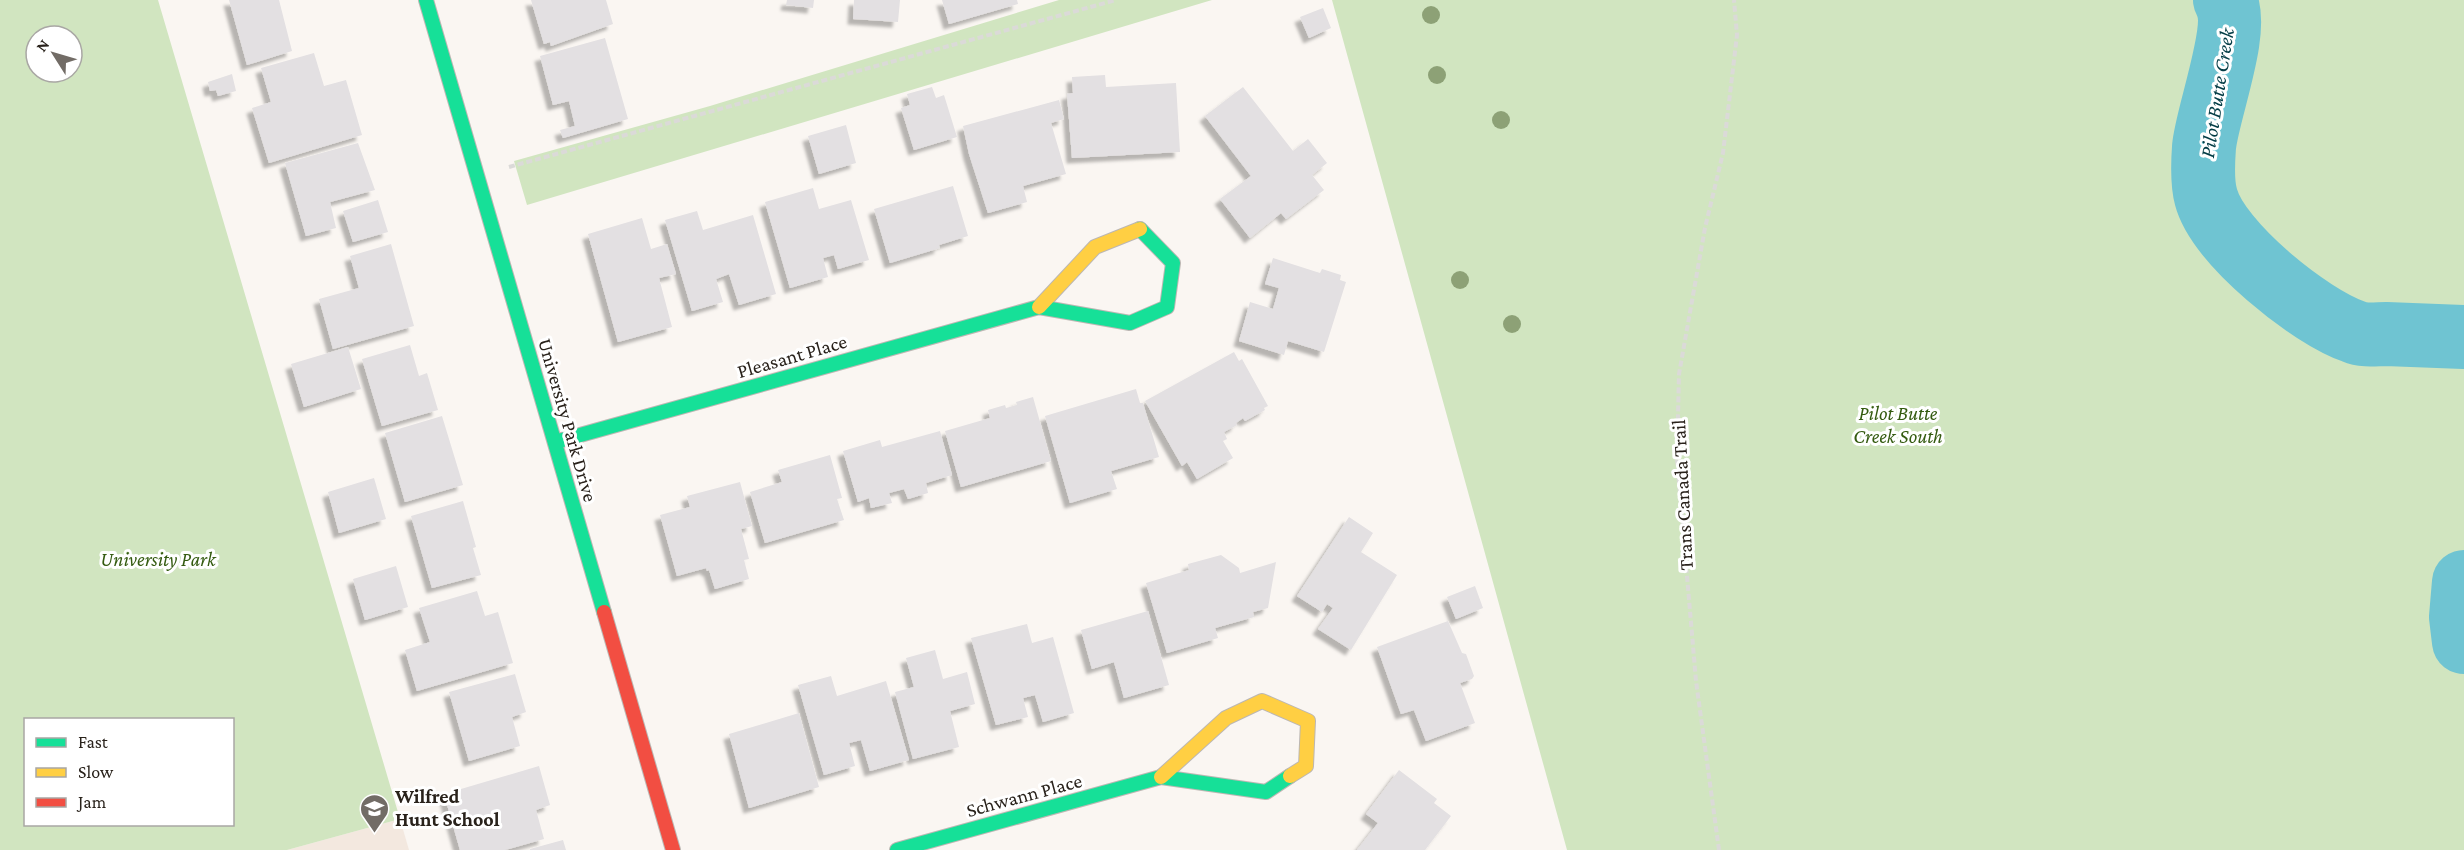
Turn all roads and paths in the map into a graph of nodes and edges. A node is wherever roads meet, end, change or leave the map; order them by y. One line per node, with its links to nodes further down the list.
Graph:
1 (426, 0): 4 (street, University Park Drive)
2 (1116, 0): 4 (path)
3 (1734, 0): 10 (path, Trans Canada Trail)
4 (476, 176): 6 (street, University Park Drive)
5 (1039, 307): 5 (street, Pleasant Place); 6 (street, Pleasant Place)
6 (555, 442): 8 (street, University Park Drive)
7 (1161, 777): 7 (street, Schwann Place); 9 (street, Schwann Place)
8 (673, 850)
9 (897, 850)
10 (1719, 850)

